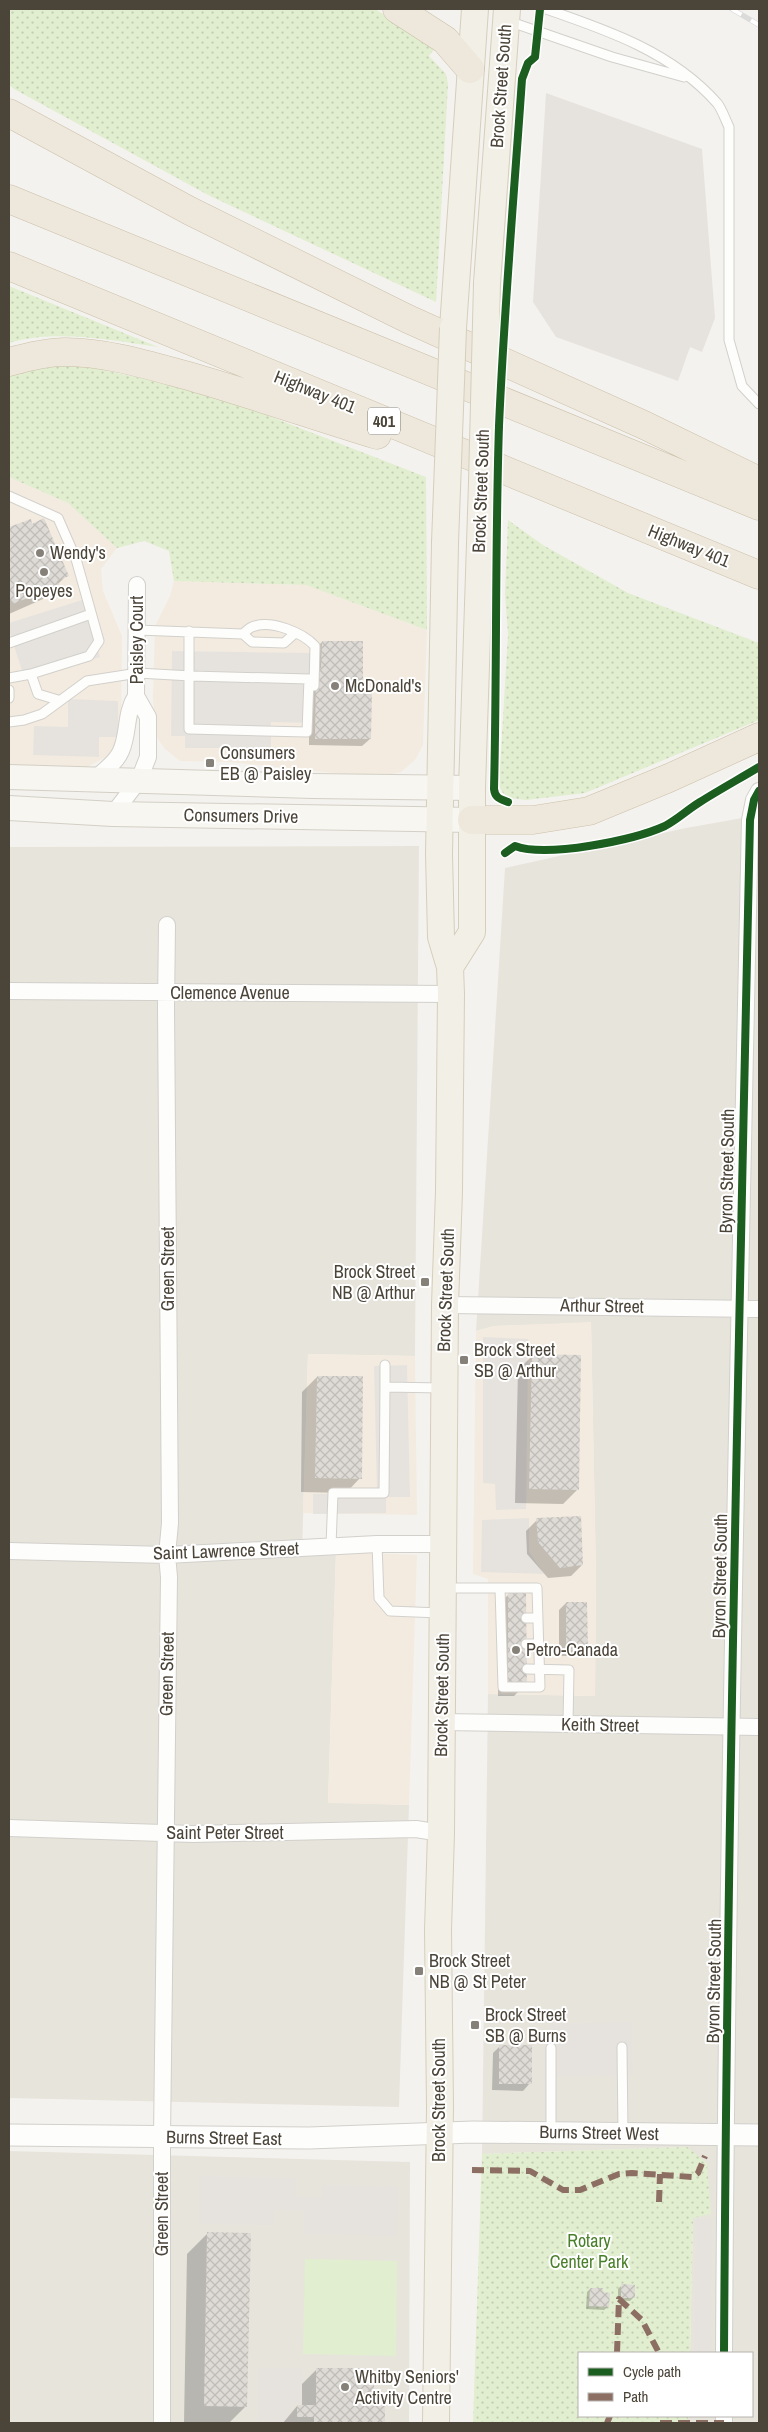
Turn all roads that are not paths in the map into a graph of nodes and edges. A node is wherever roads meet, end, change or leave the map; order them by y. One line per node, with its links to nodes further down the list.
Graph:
1 (397, 9): 5 (highway)
2 (475, 9): 4 (main road); 5 (main road, Brock Street South)
3 (546, 9): 6 (lane)
4 (506, 15): 6 (lane); 38 (main road, Brock Street South, bridge)
5 (470, 69): 37 (main road, Brock Street South, bridge)
6 (691, 79): 11 (lane)
7 (9, 113): 12 (highway)
8 (9, 199): 14 (highway)
9 (9, 266): 15 (highway, Highway 401 / 401)
10 (9, 362): 15 (highway)
11 (759, 404)
12 (759, 481)
13 (9, 496): 17 (lane)
14 (759, 506)
15 (759, 577)
16 (137, 585): 18 (street, Paisley Court)
17 (91, 614): 22 (lane); 24 (lane)
18 (137, 630): 19 (lane); 23 (street, Paisley Court)
19 (189, 631): 20 (lane); 25 (lane)
20 (242, 634): 21 (lane); 21 (lane)
21 (294, 634): 32 (lane)
22 (9, 643)
23 (138, 673): 25 (lane); 28 (street, Paisley Court); 30 (lane)
24 (31, 674): 26 (lane); 30 (lane)
25 (191, 676): 32 (lane); 32 (lane)
26 (9, 678)
27 (9, 690): 29 (lane)
28 (136, 696): 35 (street, Paisley Court); 36 (street, Paisley Court)
29 (9, 698)
30 (58, 700): 31 (lane)
31 (9, 722)
32 (308, 728)
33 (759, 736): 43 (highway)
34 (9, 777): 35 (main road, Consumers Drive)
35 (94, 780): 36 (main road, Consumers Drive)
36 (139, 780): 37 (main road, Consumers Drive); 41 (street, Paisley Court)
37 (440, 787): 38 (main road, Consumers Drive); 42 (main road, Brock Street South)
38 (472, 788): 43 (main road, Brock Street South)
39 (757, 796): 50 (street, Byron Street South)
40 (9, 808): 41 (main road, Consumers Drive)
41 (113, 814): 42 (main road, Consumers Drive)
42 (440, 820): 43 (main road, Consumers Drive); 45 (main road, Brock Street South)
43 (472, 820): 45 (main road, Brock Street South)
44 (167, 924): 47 (street, Green Street)
45 (450, 967): 48 (main road, Brock Street South)
46 (9, 991): 47 (street, Clemence Avenue)
47 (166, 993): 48 (street, Clemence Avenue); 59 (street, Green Street)
48 (451, 994): 49 (main road, Brock Street South)
49 (445, 1305): 50 (street, Arthur Street); 54 (main road, Brock Street South)
50 (739, 1308): 51 (street, Arthur Street); 70 (street, Byron Street South)
51 (759, 1308)
52 (385, 1365): 53 (lane)
53 (385, 1387): 54 (lane); 57 (lane)
54 (444, 1388): 56 (main road, Brock Street South)
55 (377, 1544): 56 (street, Saint Lawrence Street); 57 (street, Saint Lawrence Street); 61 (lane)
56 (442, 1544): 61 (main road, Brock Street South)
57 (331, 1546): 59 (street, Saint Lawrence Street)
58 (9, 1550): 59 (street, Saint Lawrence Street)
59 (167, 1555): 73 (street, Green Street)
60 (500, 1588): 61 (lane); 63 (lane); 67 (lane)
61 (443, 1601): 68 (main road, Brock Street South)
62 (526, 1618): 63 (lane)
63 (538, 1618): 65 (lane)
64 (526, 1644): 65 (lane)
65 (538, 1644): 67 (lane)
66 (527, 1669): 67 (lane)
67 (539, 1670): 69 (lane)
68 (441, 1722): 69 (street, Keith Street); 74 (main road, Brock Street South)
69 (568, 1724): 70 (street, Keith Street)
70 (733, 1727): 71 (street, Keith Street); 80 (street, Byron Street South)
71 (759, 1728)
72 (9, 1828): 73 (street, Saint Peter Street)
73 (165, 1833): 74 (street, Saint Peter Street); 83 (street, Green Street)
74 (441, 1833): 78 (main road, Brock Street South)
75 (622, 2047): 79 (lane)
76 (551, 2048): 77 (lane)
77 (551, 2132): 78 (street, Burns Street West); 79 (street, Burns Street West)
78 (439, 2133): 83 (street, Burns Street East); 86 (main road, Brock Street South)
79 (623, 2133): 80 (street, Burns Street West)
80 (726, 2134): 82 (street, Burns Street West); 84 (street, Byron Street South)
81 (9, 2135): 83 (street, Burns Street East)
82 (759, 2135)
83 (162, 2137): 85 (street, Green Street)
84 (724, 2352)
85 (162, 2423)
86 (436, 2423)

